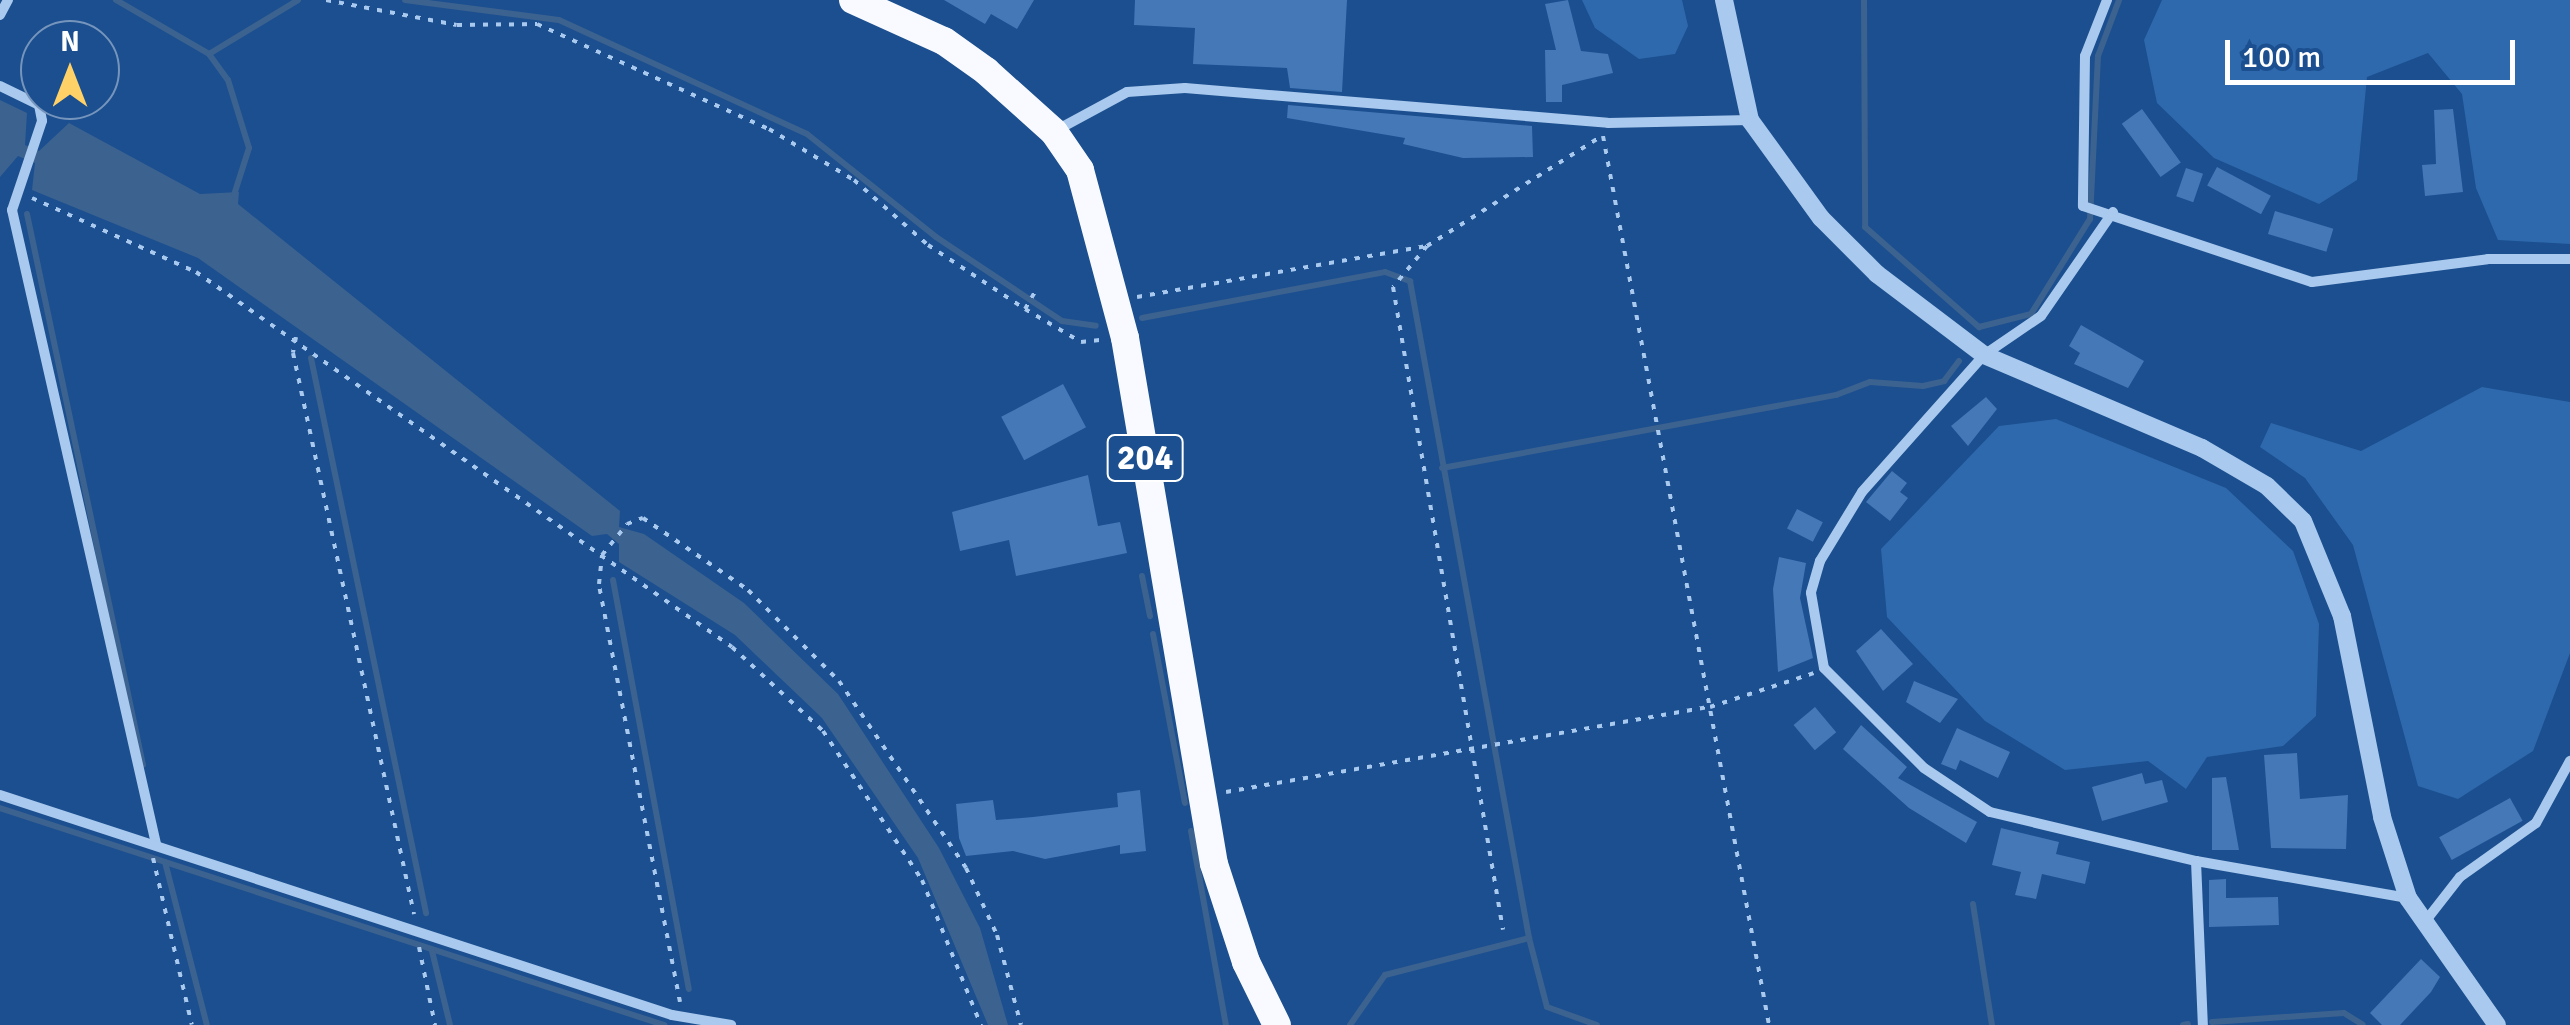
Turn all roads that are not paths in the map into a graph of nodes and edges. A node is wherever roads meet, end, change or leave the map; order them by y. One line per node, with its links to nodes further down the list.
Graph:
1 (8, 0): 5 (street)
2 (853, 0): 8 (highway, 204)
3 (1724, 0): 7 (street)
4 (2106, 0): 9 (street)
5 (0, 15)
6 (0, 86): 14 (street)
7 (1750, 120): 8 (street); 11 (street)
8 (1054, 132): 19 (highway, 204)
9 (2113, 212): 10 (street); 11 (street)
10 (2570, 259)
11 (1984, 354): 15 (street); 16 (street)
12 (2570, 761): 17 (street)
13 (0, 796): 14 (street)
14 (156, 844): 18 (street)
15 (2196, 861): 16 (street); 20 (street)
16 (2408, 898): 17 (street)
17 (2424, 924): 21 (street)
18 (731, 1025)
19 (1277, 1025)
20 (2204, 1025)
21 (2497, 1025)

